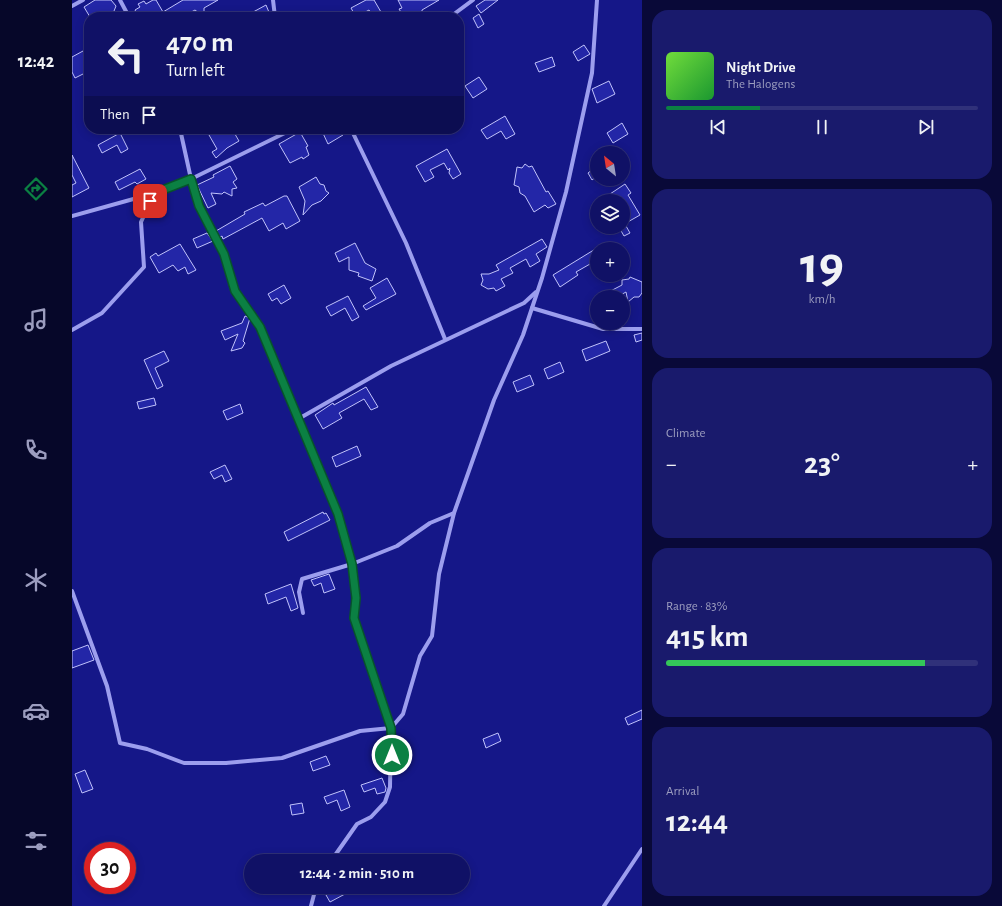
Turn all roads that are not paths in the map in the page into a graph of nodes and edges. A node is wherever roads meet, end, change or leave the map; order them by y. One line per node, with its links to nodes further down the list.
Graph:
1 (83, 0): 6 (street)
2 (120, 0): 7 (street)
3 (273, 0): 8 (street)
4 (597, 0): 16 (street)
5 (470, 1): 9 (street)
6 (72, 6)
7 (126, 12)
8 (274, 12)
9 (456, 12)
10 (181, 134): 13 (street)
11 (283, 134): 13 (street)
12 (353, 134): 20 (street)
13 (191, 179): 14 (street); 21 (street)
14 (155, 193): 15 (street); 19 (street)
15 (72, 216)
16 (537, 290): 17 (street); 20 (street)
17 (532, 308): 18 (street); 22 (street)
18 (642, 328)
19 (72, 330)
20 (445, 339): 21 (street)
21 (300, 418): 23 (street)
22 (454, 512): 23 (street); 26 (street)
23 (352, 564): 25 (street); 26 (street)
24 (72, 591): 26 (street)
25 (302, 612)
26 (391, 728): 28 (street)
27 (642, 849): 31 (street)
28 (336, 854)
29 (314, 894): 30 (street)
30 (311, 906)
31 (604, 906)

